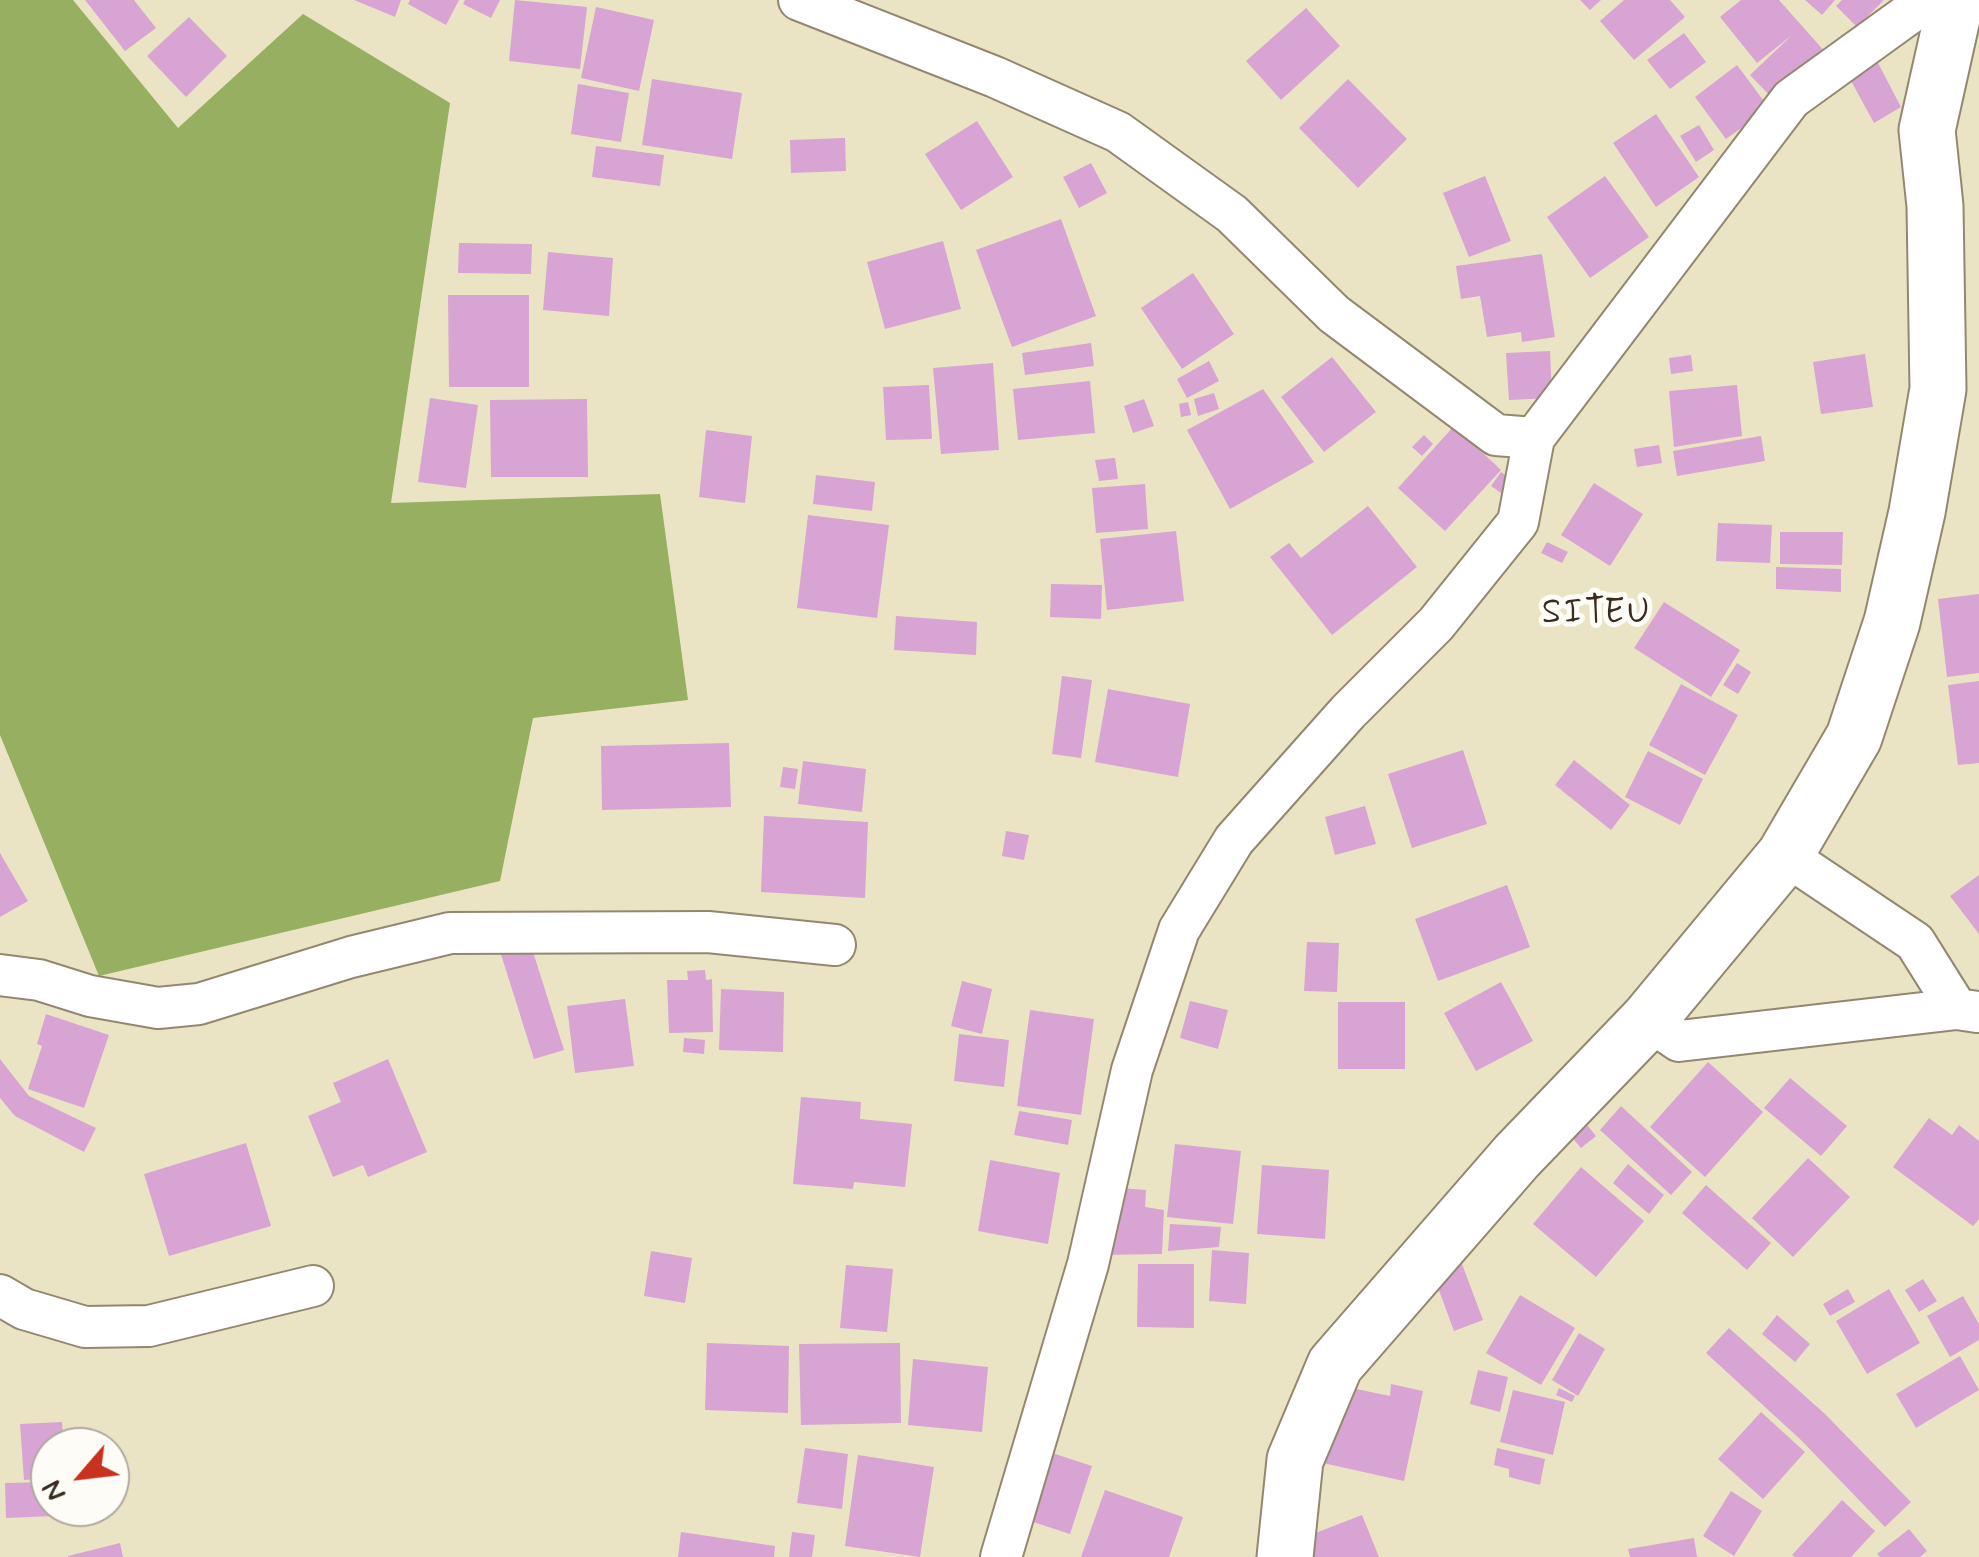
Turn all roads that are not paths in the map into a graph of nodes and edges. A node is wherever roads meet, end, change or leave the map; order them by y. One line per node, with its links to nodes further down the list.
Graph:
1 (799, 0): 4 (street)
2 (1928, 0): 4 (street)
3 (1956, 0): 5 (street)
4 (1534, 438): 12 (street)
5 (1785, 855): 8 (street); 9 (street)
6 (836, 944): 7 (street)
7 (0, 975)
8 (1968, 1011): 9 (street)
9 (1648, 1020): 13 (street)
10 (312, 1286): 11 (street)
11 (0, 1295)
12 (1001, 1557)
13 (1286, 1557)

